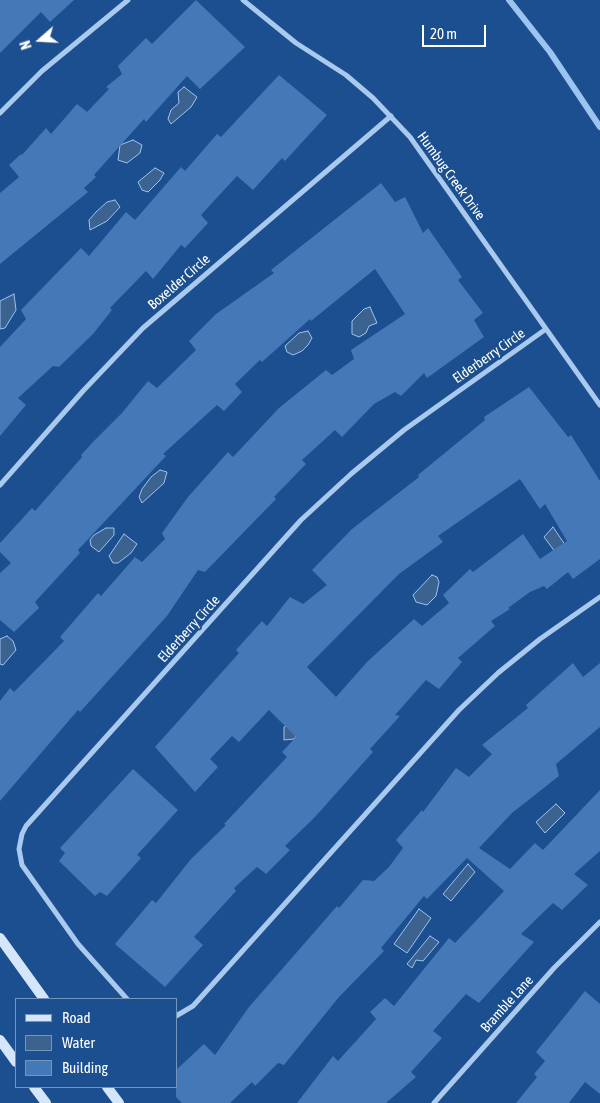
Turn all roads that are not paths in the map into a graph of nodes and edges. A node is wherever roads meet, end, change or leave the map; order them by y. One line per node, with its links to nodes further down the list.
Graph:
1 (128, 0): 3 (street)
2 (243, 0): 4 (street, Humbug Creek Drive)
3 (0, 113)
4 (391, 116): 5 (street, Humbug Creek Drive); 7 (street, Boxelder Circle)
5 (546, 329): 6 (street, Humbug Creek Drive); 12 (street, Elderberry Circle)
6 (600, 405)
7 (0, 485)
8 (600, 596): 13 (street)
9 (600, 922): 20 (street, Bramble Lane)
10 (0, 938): 11 (main road)
11 (43, 998)
12 (126, 998)
13 (178, 1015)
14 (0, 1040): 15 (main road)
15 (15, 1061)
16 (35, 1088): 18 (main road)
17 (108, 1088): 19 (main road)
18 (46, 1103)
19 (119, 1103)
20 (434, 1103)

